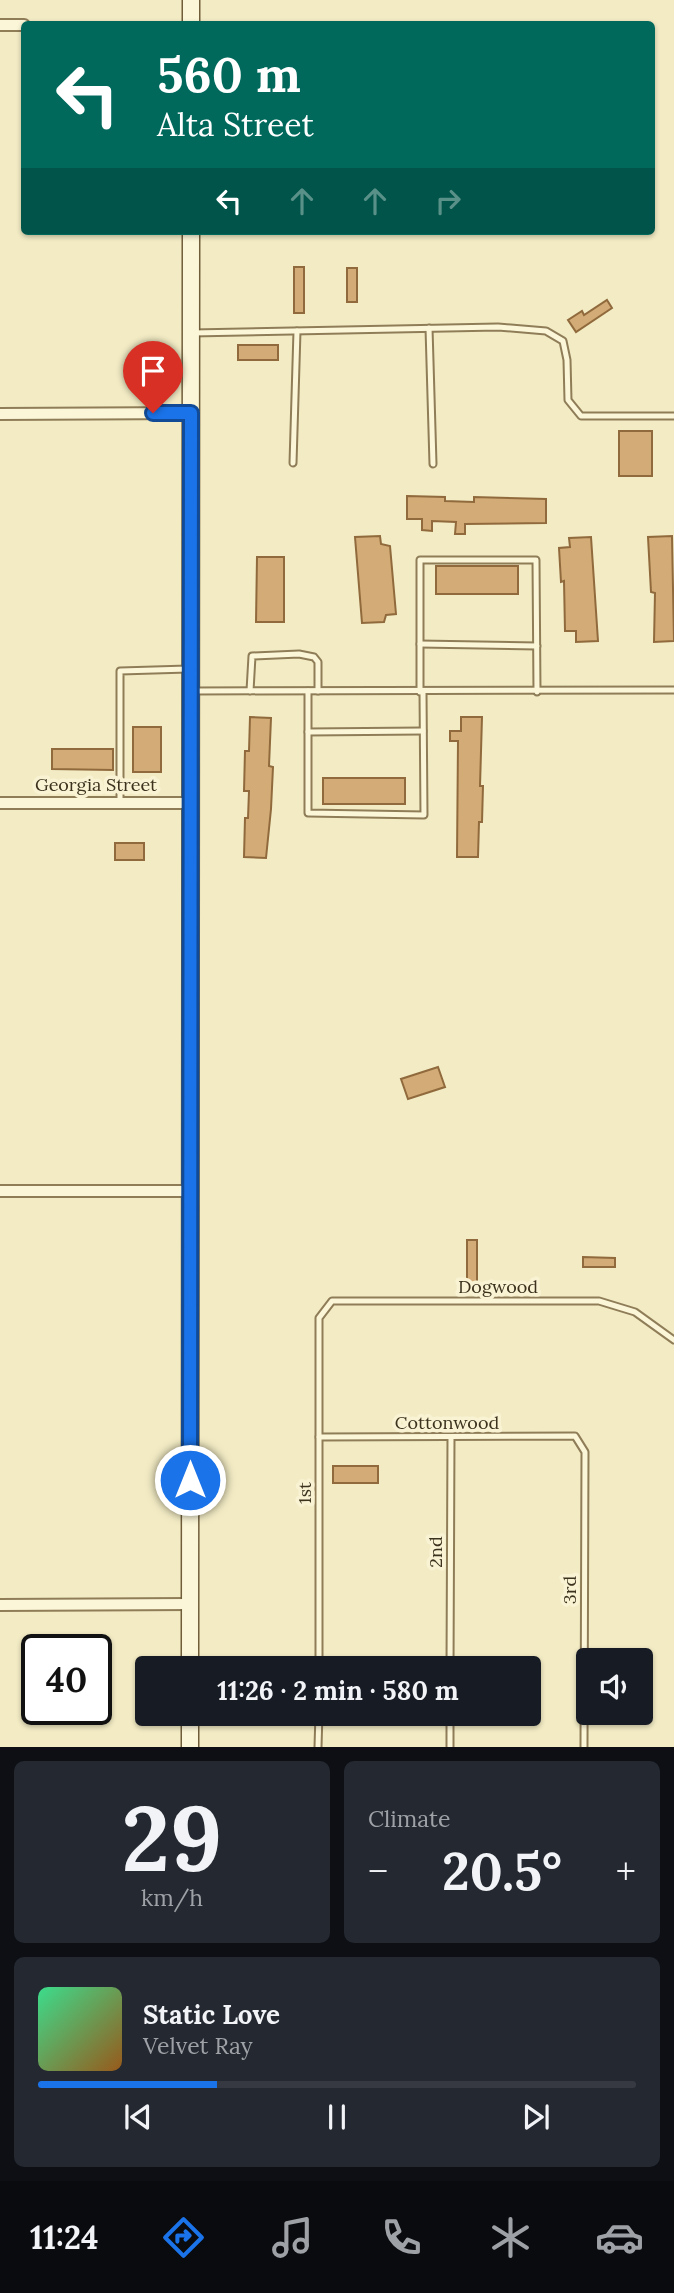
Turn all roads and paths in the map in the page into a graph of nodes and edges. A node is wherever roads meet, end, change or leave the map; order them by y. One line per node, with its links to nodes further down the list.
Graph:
1 (191, 0): 2 (street)
2 (191, 21)
3 (0, 25): 4 (street)
4 (21, 25)
5 (191, 235): 8 (street)
6 (429, 328): 7 (lane); 11 (lane); 13 (lane)
7 (297, 331): 8 (lane); 12 (lane)
8 (191, 333): 9 (street)
9 (191, 413): 10 (street); 16 (street)
10 (0, 414)
11 (674, 416)
12 (293, 463)
13 (433, 464)
14 (420, 644): 15 (lane); 15 (lane); 22 (lane)
15 (537, 646): 23 (lane)
16 (191, 669): 18 (street); 27 (lane)
17 (674, 690): 23 (lane)
18 (191, 691): 19 (lane); 28 (street)
19 (250, 691): 20 (lane); 21 (lane)
20 (308, 691): 21 (lane); 25 (lane)
21 (318, 691): 22 (lane)
22 (421, 692): 23 (lane); 24 (lane)
23 (537, 692)
24 (423, 731): 25 (lane); 25 (lane)
25 (308, 732)
26 (0, 803): 27 (street, Georgia Street)
27 (120, 803): 28 (street, Georgia Street)
28 (191, 803): 30 (street)
29 (0, 1191): 30 (street)
30 (191, 1191): 36 (street)
31 (319, 1318): 32 (lane, Dogwood); 34 (lane, 1st)
32 (674, 1340)
33 (575, 1436): 35 (lane, Cottonwood); 47 (lane, 3rd)
34 (319, 1437): 35 (lane, Cottonwood); 39 (lane, 1st)
35 (451, 1437): 40 (lane, 2nd)
36 (190, 1604): 37 (street); 38 (street)
37 (0, 1605)
38 (190, 1656)
39 (319, 1656)
40 (450, 1656)
41 (190, 1726): 44 (street)
42 (318, 1726): 45 (lane)
43 (450, 1726): 46 (lane)
44 (190, 1747)
45 (318, 1747)
46 (450, 1747)
47 (584, 1747)

